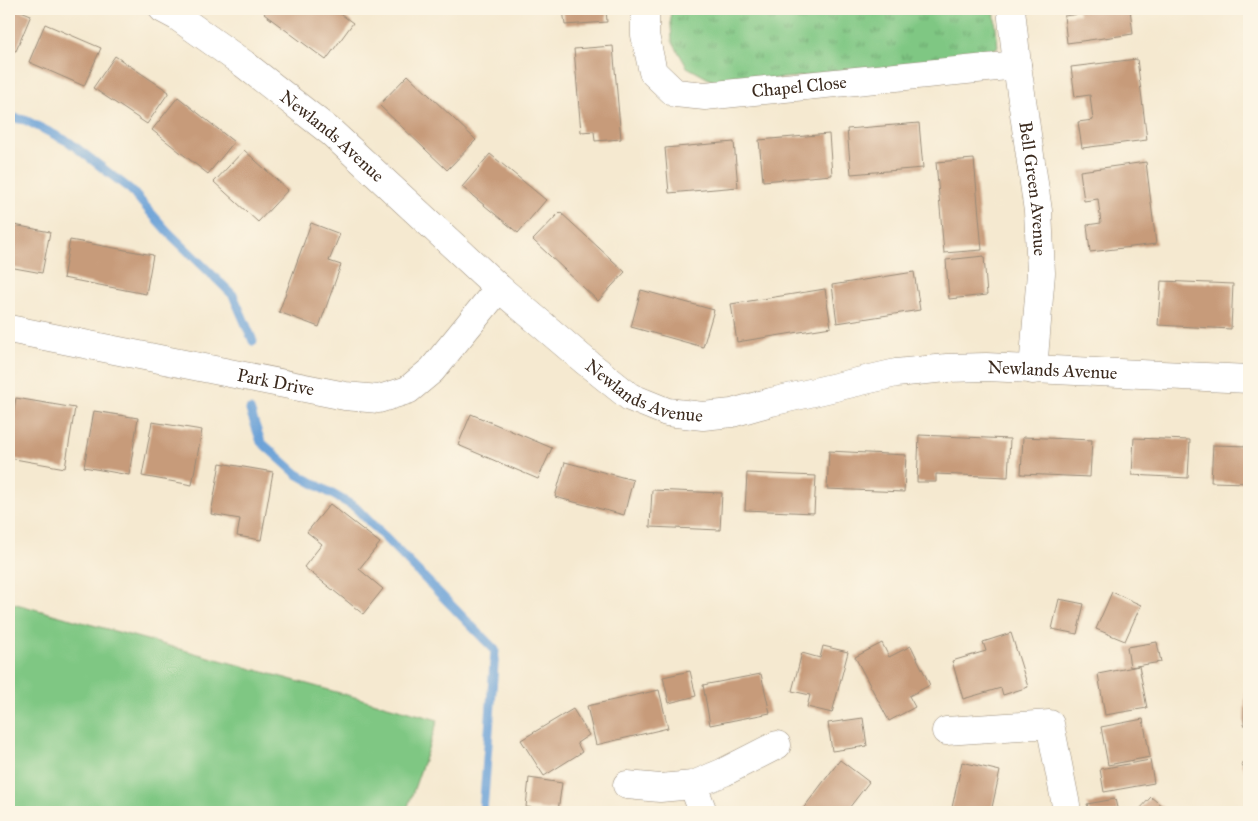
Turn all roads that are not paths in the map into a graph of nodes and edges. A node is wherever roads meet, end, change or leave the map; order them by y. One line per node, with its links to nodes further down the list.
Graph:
1 (163, 9): 5 (street, Newlands Avenue)
2 (645, 9): 4 (street, Chapel Close)
3 (1011, 9): 4 (street, Bell Green Avenue)
4 (1017, 65): 7 (street, Bell Green Avenue)
5 (499, 288): 6 (street, Park Drive); 7 (street, Newlands Avenue)
6 (9, 328)
7 (1034, 370): 8 (street, Newlands Avenue)
8 (1249, 379)
9 (946, 732): 14 (street)
10 (777, 745): 12 (street)
11 (627, 785): 12 (street)
12 (694, 785): 13 (street)
13 (703, 812)
14 (1066, 812)

